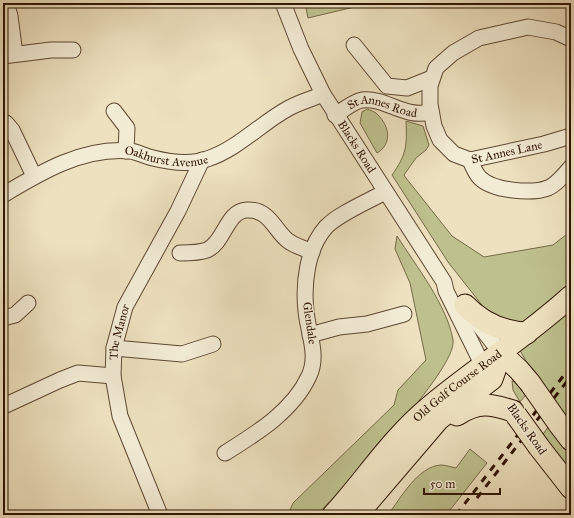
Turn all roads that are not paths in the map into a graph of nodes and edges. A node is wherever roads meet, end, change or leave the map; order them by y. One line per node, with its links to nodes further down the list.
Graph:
1 (6, 3): 6 (street)
2 (283, 3): 8 (street, Blacks Road)
3 (571, 39): 7 (street, St Annes Lane)
4 (354, 46): 7 (street)
5 (73, 50): 6 (street)
6 (9, 55)
7 (432, 78): 10 (street, St Annes Lane)
8 (323, 94): 11 (street, Blacks Road); 15 (street, Oakhurst Avenue)
9 (114, 111): 14 (street)
10 (431, 112): 11 (street, St Annes Road); 16 (street, St Annes Lane)
11 (335, 115): 19 (street, Blacks Road)
12 (6, 123): 18 (street)
13 (571, 136): 16 (street, St Annes Lane)
14 (126, 151): 15 (street, Oakhurst Avenue); 18 (street, Oakhurst Avenue)
15 (202, 160): 32 (street, The Manor)
16 (470, 160): 17 (street)
17 (571, 167)
18 (34, 176): 20 (street, Oakhurst Avenue)
19 (385, 192): 21 (street, Glendale); 23 (street, Blacks Road)
20 (3, 195)
21 (312, 252): 22 (street); 30 (street, Glendale)
22 (180, 253)
23 (444, 282): 26 (street, Blacks Road); 34 (street, Blacks Road)
24 (571, 296): 29 (highway, Old Golf Course Road)
25 (28, 303): 28 (street)
26 (466, 305): 29 (highway); 33 (street, Blacks Road)
27 (404, 314): 30 (street)
28 (3, 318)
29 (527, 333): 33 (highway, Old Golf Course Road)
30 (310, 335): 40 (street, Glendale)
31 (213, 344): 32 (street)
32 (114, 348): 35 (street, The Manor)
33 (501, 353): 34 (highway, Old Golf Course Road); 38 (highway, Blacks Road, bridge)
34 (488, 372): 37 (highway, Blacks Road); 39 (highway, Old Golf Course Road); 43 (highway, Old Golf Course Road)
35 (113, 376): 36 (street); 42 (street, The Manor)
36 (6, 405)
37 (514, 413): 39 (highway); 41 (highway, Blacks Road, bridge)
38 (571, 440)
39 (412, 449): 44 (highway, Old Golf Course Road)
40 (225, 453)
41 (571, 488)
42 (154, 513)
43 (333, 515)
44 (357, 515)

